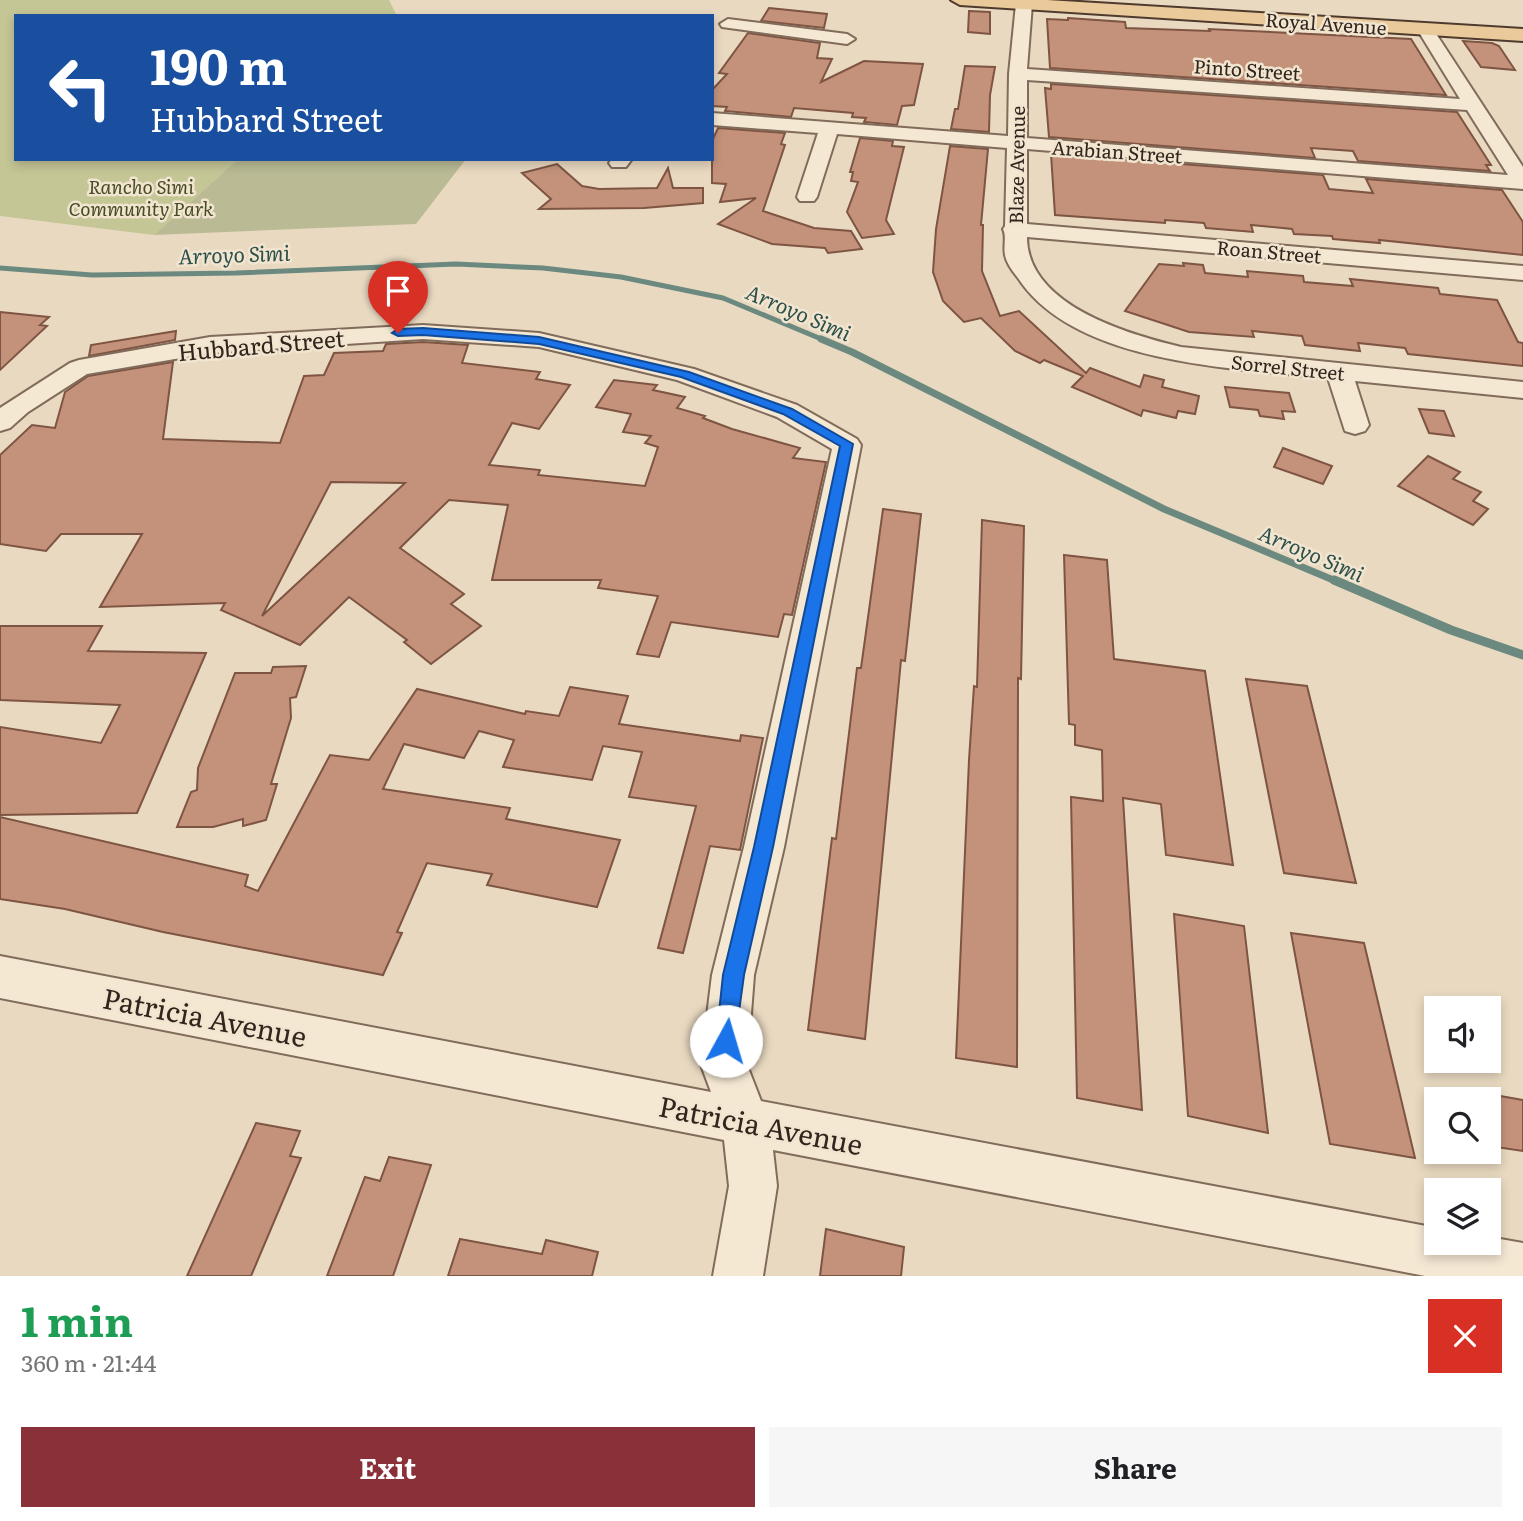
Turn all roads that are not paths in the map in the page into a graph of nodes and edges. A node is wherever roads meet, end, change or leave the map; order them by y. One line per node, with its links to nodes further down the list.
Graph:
1 (960, 0): 2 (main road, Royal Avenue)
2 (1024, 4): 5 (main road, Royal Avenue); 9 (street, Blaze Avenue)
3 (748, 9): 4 (street)
4 (728, 24): 6 (street); 8 (street)
5 (1425, 29): 7 (main road, Royal Avenue); 10 (street)
6 (714, 35)
7 (1523, 35)
8 (847, 38)
9 (1018, 74): 10 (street, Pinto Street); 13 (street, Blaze Avenue)
10 (1472, 105): 14 (street)
11 (714, 119): 12 (street, Arabian Street)
12 (829, 128): 13 (street, Arabian Street); 15 (street)
13 (1017, 143): 14 (street, Arabian Street); 16 (street, Blaze Avenue)
14 (1522, 182)
15 (807, 197)
16 (1014, 229): 17 (street, Roan Street); 18 (street, Blaze Avenue)
17 (1523, 273)
18 (1061, 309): 19 (street, Sorrel Street)
19 (1339, 372): 20 (street, Sorrel Street); 22 (street)
20 (1523, 390)
21 (0, 422): 24 (street, Hubbard Street)
22 (1355, 425)
23 (0, 977): 24 (street, Patricia Avenue)
24 (746, 1122): 25 (street, Patricia Avenue); 26 (street, Hubbard Street)
25 (1523, 1268)
26 (738, 1276)

